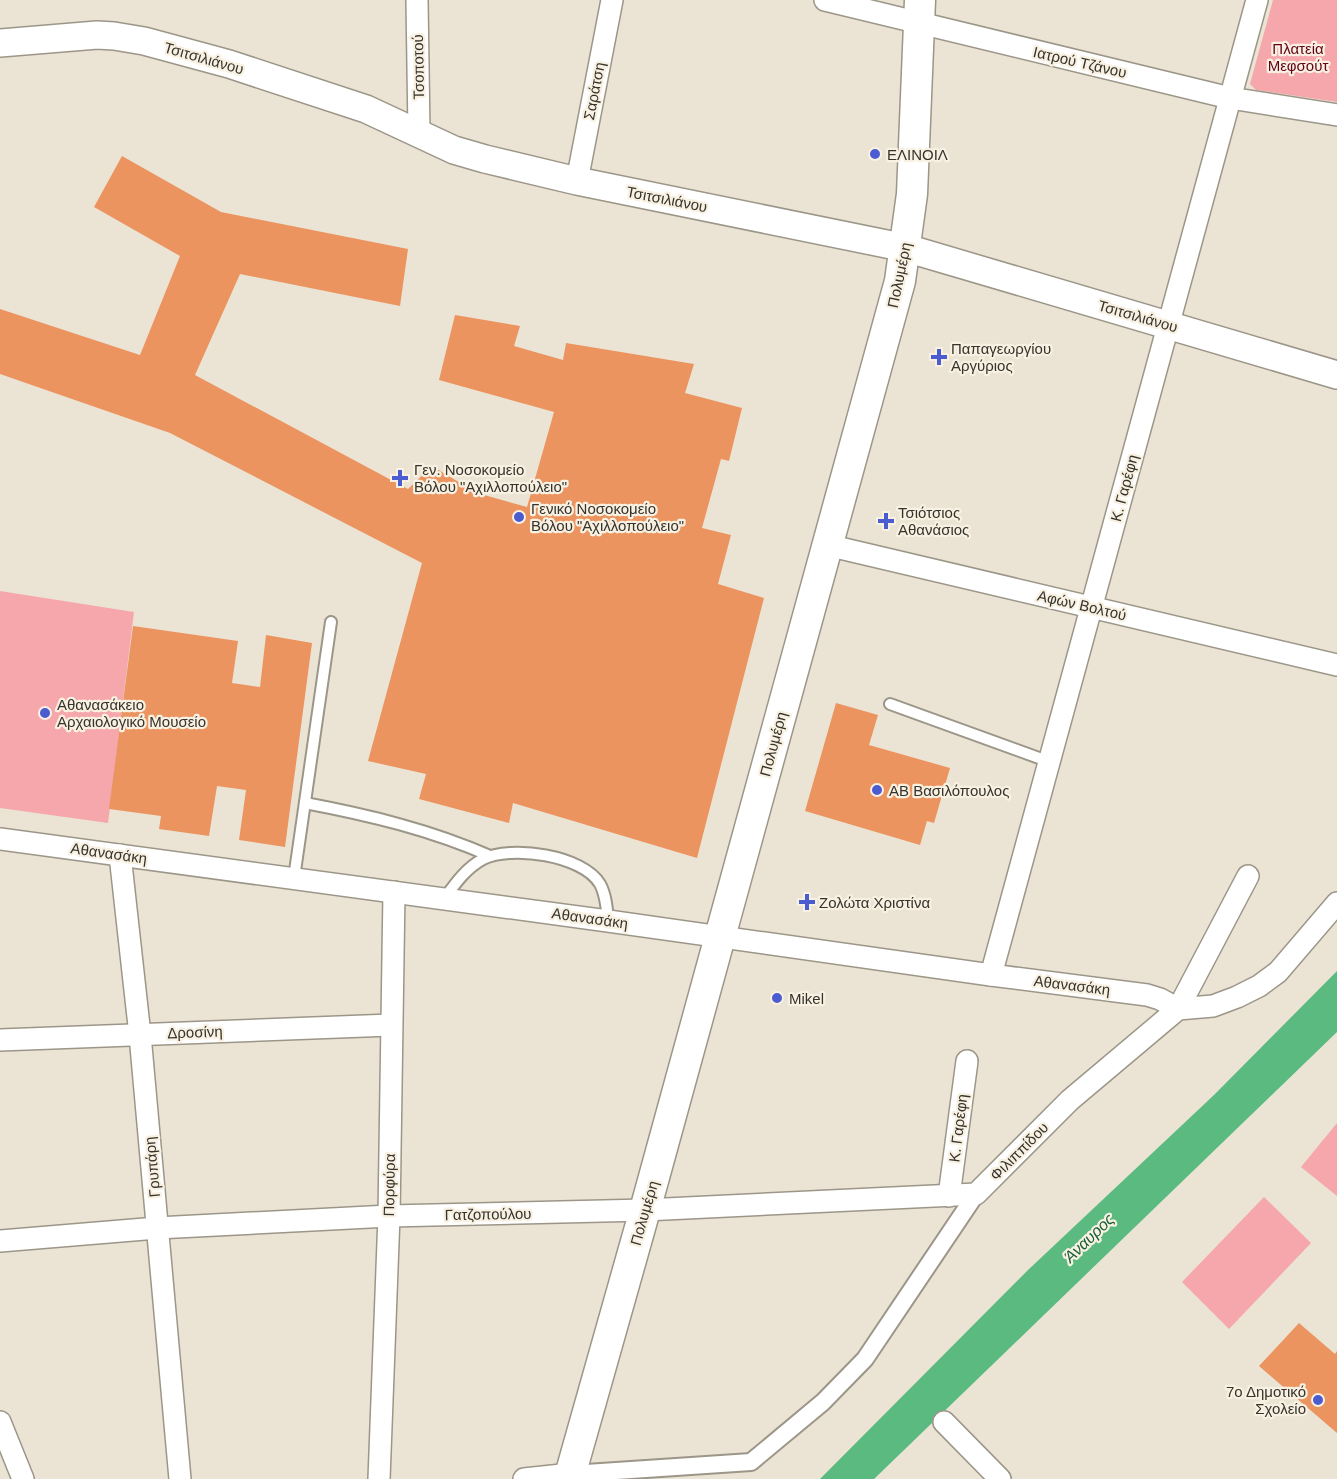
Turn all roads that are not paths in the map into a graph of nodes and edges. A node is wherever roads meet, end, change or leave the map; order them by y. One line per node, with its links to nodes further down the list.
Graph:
1 (417, 0): 9 (street, Τσοποτού)
2 (612, 0): 10 (street, Σαράτση)
3 (825, 0): 5 (street, Ιατρού Τζάνου)
4 (1257, 0): 7 (street, Κ. Γαρέφη)
5 (919, 12): 7 (street, Ιατρού Τζάνου); 11 (main road, Πολυμέρη)
6 (0, 43): 9 (street, Τσιτσιλιάνου)
7 (1230, 98): 8 (street, Ιατρού Τζάνου); 12 (street, Κ. Γαρέφη)
8 (1337, 115)
9 (419, 133): 10 (street, Τσιτσιλιάνου)
10 (577, 181): 11 (street, Τσιτσιλιάνου)
11 (906, 248): 12 (street, Τσιτσιλιάνου); 14 (main road, Πολυμέρη)
12 (1168, 325): 13 (street, Τσιτσιλιάνου); 15 (street, Κ. Γαρέφη)
13 (1337, 375)
14 (827, 545): 15 (street, Αφών Βολτού); 30 (main road, Πολυμέρη)
15 (1091, 607): 17 (street, Αφών Βολτού); 19 (street, Κ. Γαρέφη)
16 (331, 622): 20 (lane)
17 (1337, 665)
18 (890, 704): 19 (lane)
19 (1050, 762): 31 (street, Κ. Γαρέφη)
20 (305, 803): 23 (lane); 25 (lane)
21 (0, 838): 22 (street, Αθανασάκη)
22 (120, 855): 25 (street, Αθανασάκη); 34 (street, Γρυπάρη)
23 (490, 856): 27 (lane); 29 (lane)
24 (1248, 876): 32 (street)
25 (294, 879): 26 (street, Αθανασάκη)
26 (394, 892): 27 (street, Αθανασάκη); 33 (street, Πορφύρα)
27 (444, 899): 29 (street, Αθανασάκη)
28 (1337, 903): 32 (street)
29 (608, 921): 30 (street, Αθανασάκη)
30 (720, 937): 31 (street, Αθανασάκη); 39 (main road, Πολυμέρη)
31 (991, 975): 32 (street, Αθανασάκη)
32 (1178, 1009): 37 (street, Φιλιππίδου)
33 (391, 1025): 34 (street, Δροσίνη); 40 (street, Πορφύρα)
34 (140, 1035): 35 (street, Δροσίνη); 41 (street, Γρυπάρη)
35 (0, 1040)
36 (967, 1061): 38 (street, Κ. Γαρέφη)
37 (976, 1194): 38 (street, Γατζοπούλου); 45 (street, Φιλιππίδου)
38 (949, 1196): 39 (street, Γατζοπούλου)
39 (645, 1210): 40 (street, Γατζοπούλου); 45 (main road, Πολυμέρη)
40 (389, 1216): 41 (street, Γατζοπούλου); 48 (street, Πορφύρα)
41 (157, 1228): 42 (street, Γατζοπούλου); 47 (street, Γρυπάρη)
42 (0, 1241)
43 (0, 1422): 46 (street)
44 (944, 1422): 50 (street)
45 (570, 1477): 49 (street)
46 (23, 1479)
47 (180, 1479)
48 (379, 1479)
49 (524, 1479)
50 (1000, 1479)

